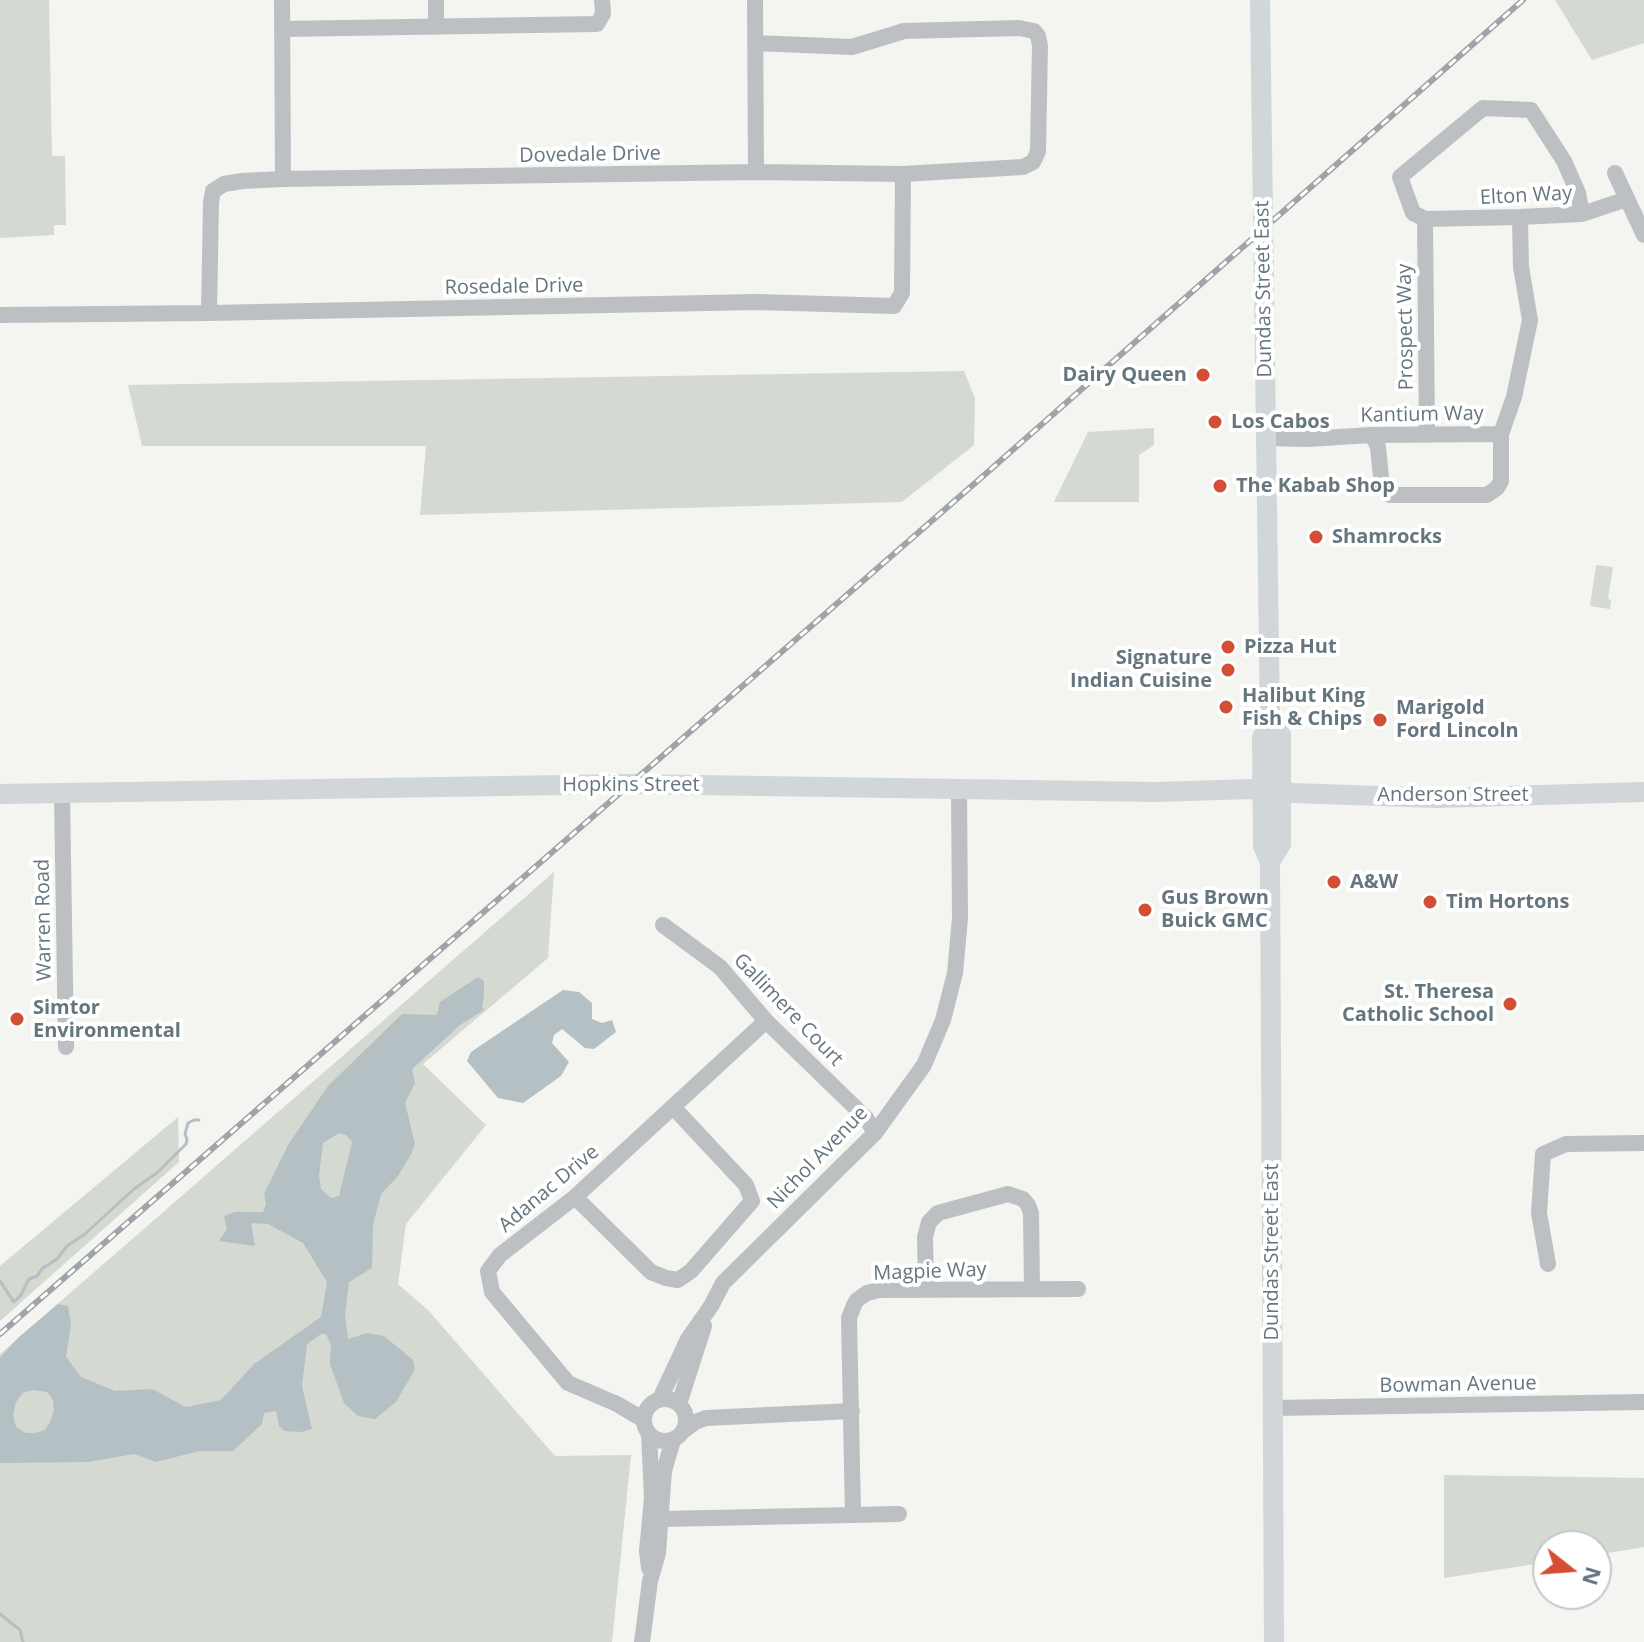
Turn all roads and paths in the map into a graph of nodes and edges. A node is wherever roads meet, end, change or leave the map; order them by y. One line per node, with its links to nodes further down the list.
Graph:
1 (282, 0): 7 (street)
2 (436, 0): 6 (street)
3 (602, 0): 6 (street)
4 (755, 0): 8 (street)
5 (1260, 0): 23 (main road, Dundas Street East)
6 (436, 27): 7 (street)
7 (282, 29): 12 (street)
8 (755, 43): 9 (street); 11 (street, Dovedale Drive)
9 (756, 172): 11 (street, Dovedale Drive); 12 (street, Dovedale Drive)
10 (1615, 173): 13 (street)
11 (903, 174): 18 (street, Rosedale Drive)
12 (283, 179): 18 (street, Dovedale Drive)
13 (1627, 199): 14 (street, Elton Way); 17 (street)
14 (1582, 214): 15 (street, Elton Way); 16 (street)
15 (1520, 217): 16 (street, Elton Way); 20 (street, Kantium Way)
16 (1425, 219): 22 (street, Prospect Way)
17 (1644, 235)
18 (209, 313): 19 (street, Rosedale Drive)
19 (0, 315)
20 (1501, 434): 21 (street); 22 (street, Kantium Way)
21 (1372, 435): 22 (street, Kantium Way); 23 (street, Kantium Way)
22 (1427, 435)
23 (1266, 438): 25 (main road, Dundas Street East)
24 (959, 790): 25 (main road, Hopkins Street); 27 (main road, Hopkins Street); 33 (street, Nichol Avenue)
25 (1272, 791): 26 (main road, Anderson Street); 43 (main road, Dundas Street East)
26 (1644, 792)
27 (62, 793): 28 (main road, Hopkins Street); 31 (street, Warren Road)
28 (0, 794)
29 (663, 925): 30 (street, Gallimere Court)
30 (766, 1021): 32 (street, Adanac Drive); 33 (street, Gallimere Court)
31 (66, 1047)
32 (673, 1107): 35 (street, Adanac Drive); 35 (street)
33 (875, 1133): 40 (street, Nichol Avenue)
34 (1644, 1143): 36 (street)
35 (575, 1197): 45 (street, Adanac Drive)
36 (1548, 1264)
37 (1032, 1289): 38 (street, Magpie Way); 39 (street, Magpie Way); 39 (street)
38 (1078, 1289)
39 (926, 1290): 44 (street, Magpie Way)
40 (711, 1306): 42 (street, Nichol Avenue); 45 (street, Nichol Avenue)
41 (1644, 1402): 43 (street, Bowman Avenue)
42 (681, 1407): 45 (street); 46 (street); 47 (street)
43 (1273, 1408): 53 (main road, Dundas Street East)
44 (852, 1411): 46 (street); 48 (street, Magpie Way)
45 (650, 1415): 47 (street); 51 (street, Nichol Avenue)
46 (706, 1418): 47 (street)
47 (678, 1436): 50 (street, Nichol Avenue)
48 (853, 1514): 49 (street); 50 (street)
49 (899, 1514)
50 (662, 1519): 51 (street, Nichol Avenue)
51 (650, 1581): 52 (street, Nichol Avenue)
52 (642, 1642)
53 (1274, 1642)

